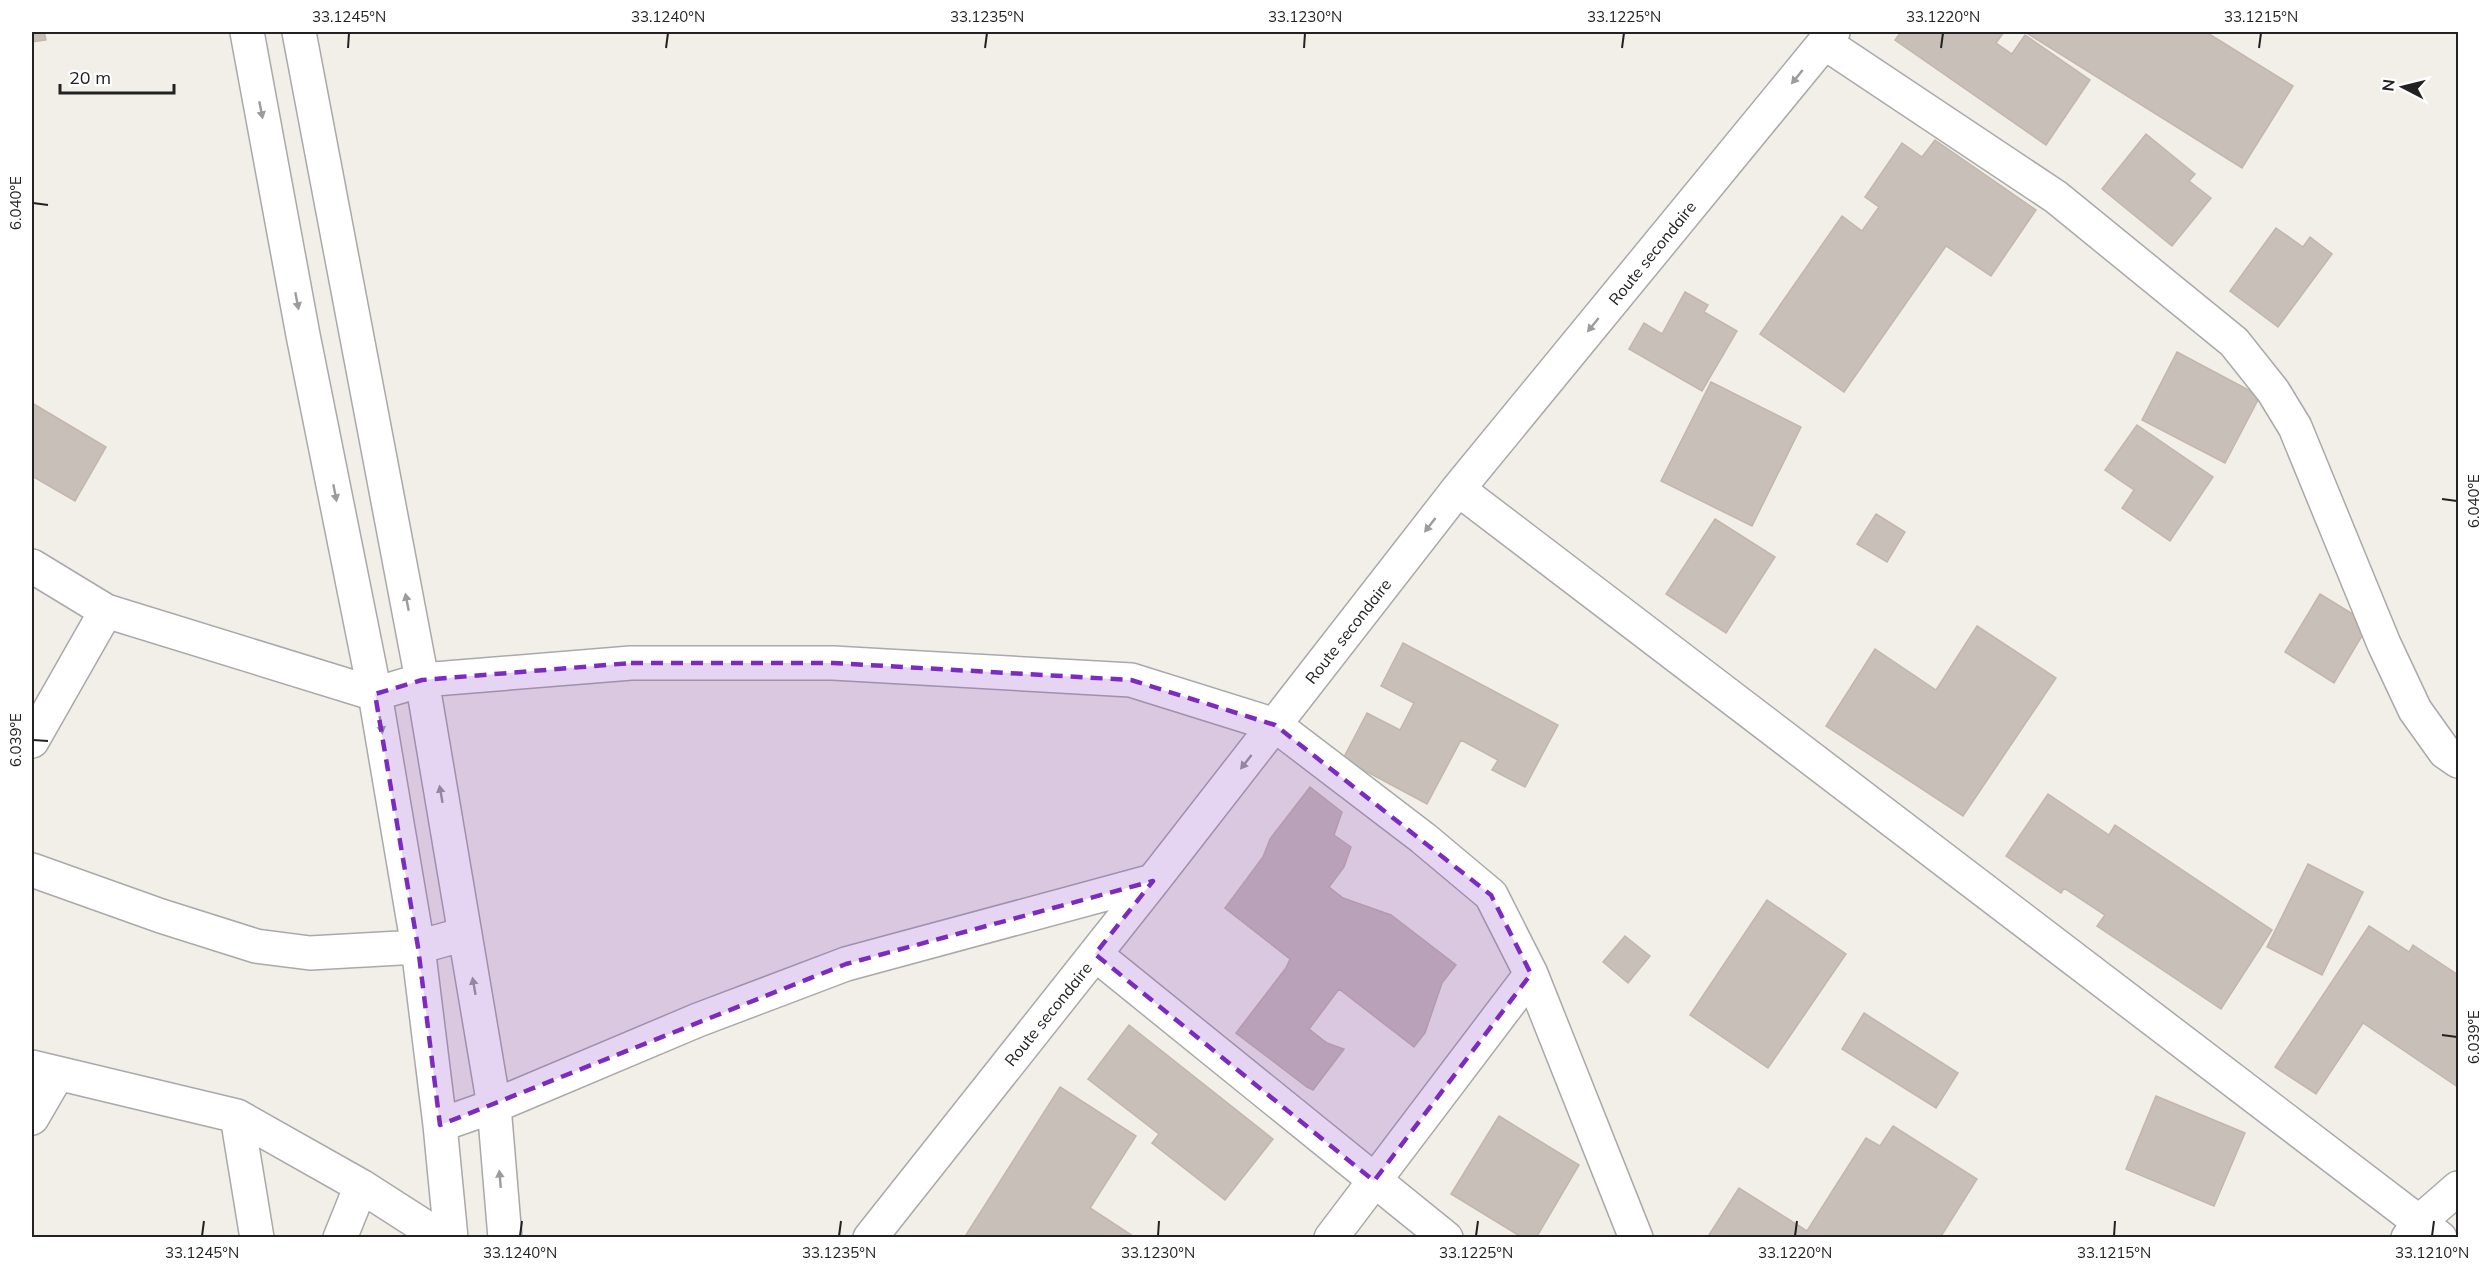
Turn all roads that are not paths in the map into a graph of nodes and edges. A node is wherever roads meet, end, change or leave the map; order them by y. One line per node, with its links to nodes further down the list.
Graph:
1 (247, 32): 8 (street, one-way to 8)
2 (299, 32): 7 (street, one-way to 2)
3 (1829, 37): 4 (street, Route secondaire, one-way to 4); 11 (street)
4 (1458, 489): 9 (street, Route secondaire, one-way to 9); 26 (street)
5 (32, 566): 6 (street)
6 (106, 611): 8 (street); 10 (street)
7 (422, 680): 8 (street); 9 (street); 14 (street, one-way to 7)
8 (375, 694): 15 (street, one-way to 15)
9 (1275, 725): 13 (street, Route secondaire, one-way to 13); 17 (street)
10 (32, 741)
11 (2458, 761)
12 (32, 870): 15 (street)
13 (1153, 881): 16 (street, Route secondaire); 19 (street)
14 (465, 934): 15 (street); 19 (street, one-way to 14)
15 (417, 947): 22 (street)
16 (1095, 954): 23 (street); 32 (street, Route secondaire)
17 (1531, 974): 23 (street); 35 (street)
18 (44, 1071): 20 (street); 21 (street)
19 (494, 1106): 22 (street); 31 (street, one-way to 19)
20 (237, 1116): 24 (street); 27 (street)
21 (32, 1118)
22 (440, 1125): 30 (street)
23 (1374, 1181): 33 (street); 34 (street)
24 (361, 1186): 28 (street); 29 (street)
25 (2458, 1188): 26 (street)
26 (2422, 1232)
27 (257, 1238)
28 (340, 1238)
29 (442, 1238)
30 (451, 1238)
31 (505, 1238)
32 (870, 1238)
33 (1331, 1238)
34 (1446, 1238)
35 (1636, 1238)

